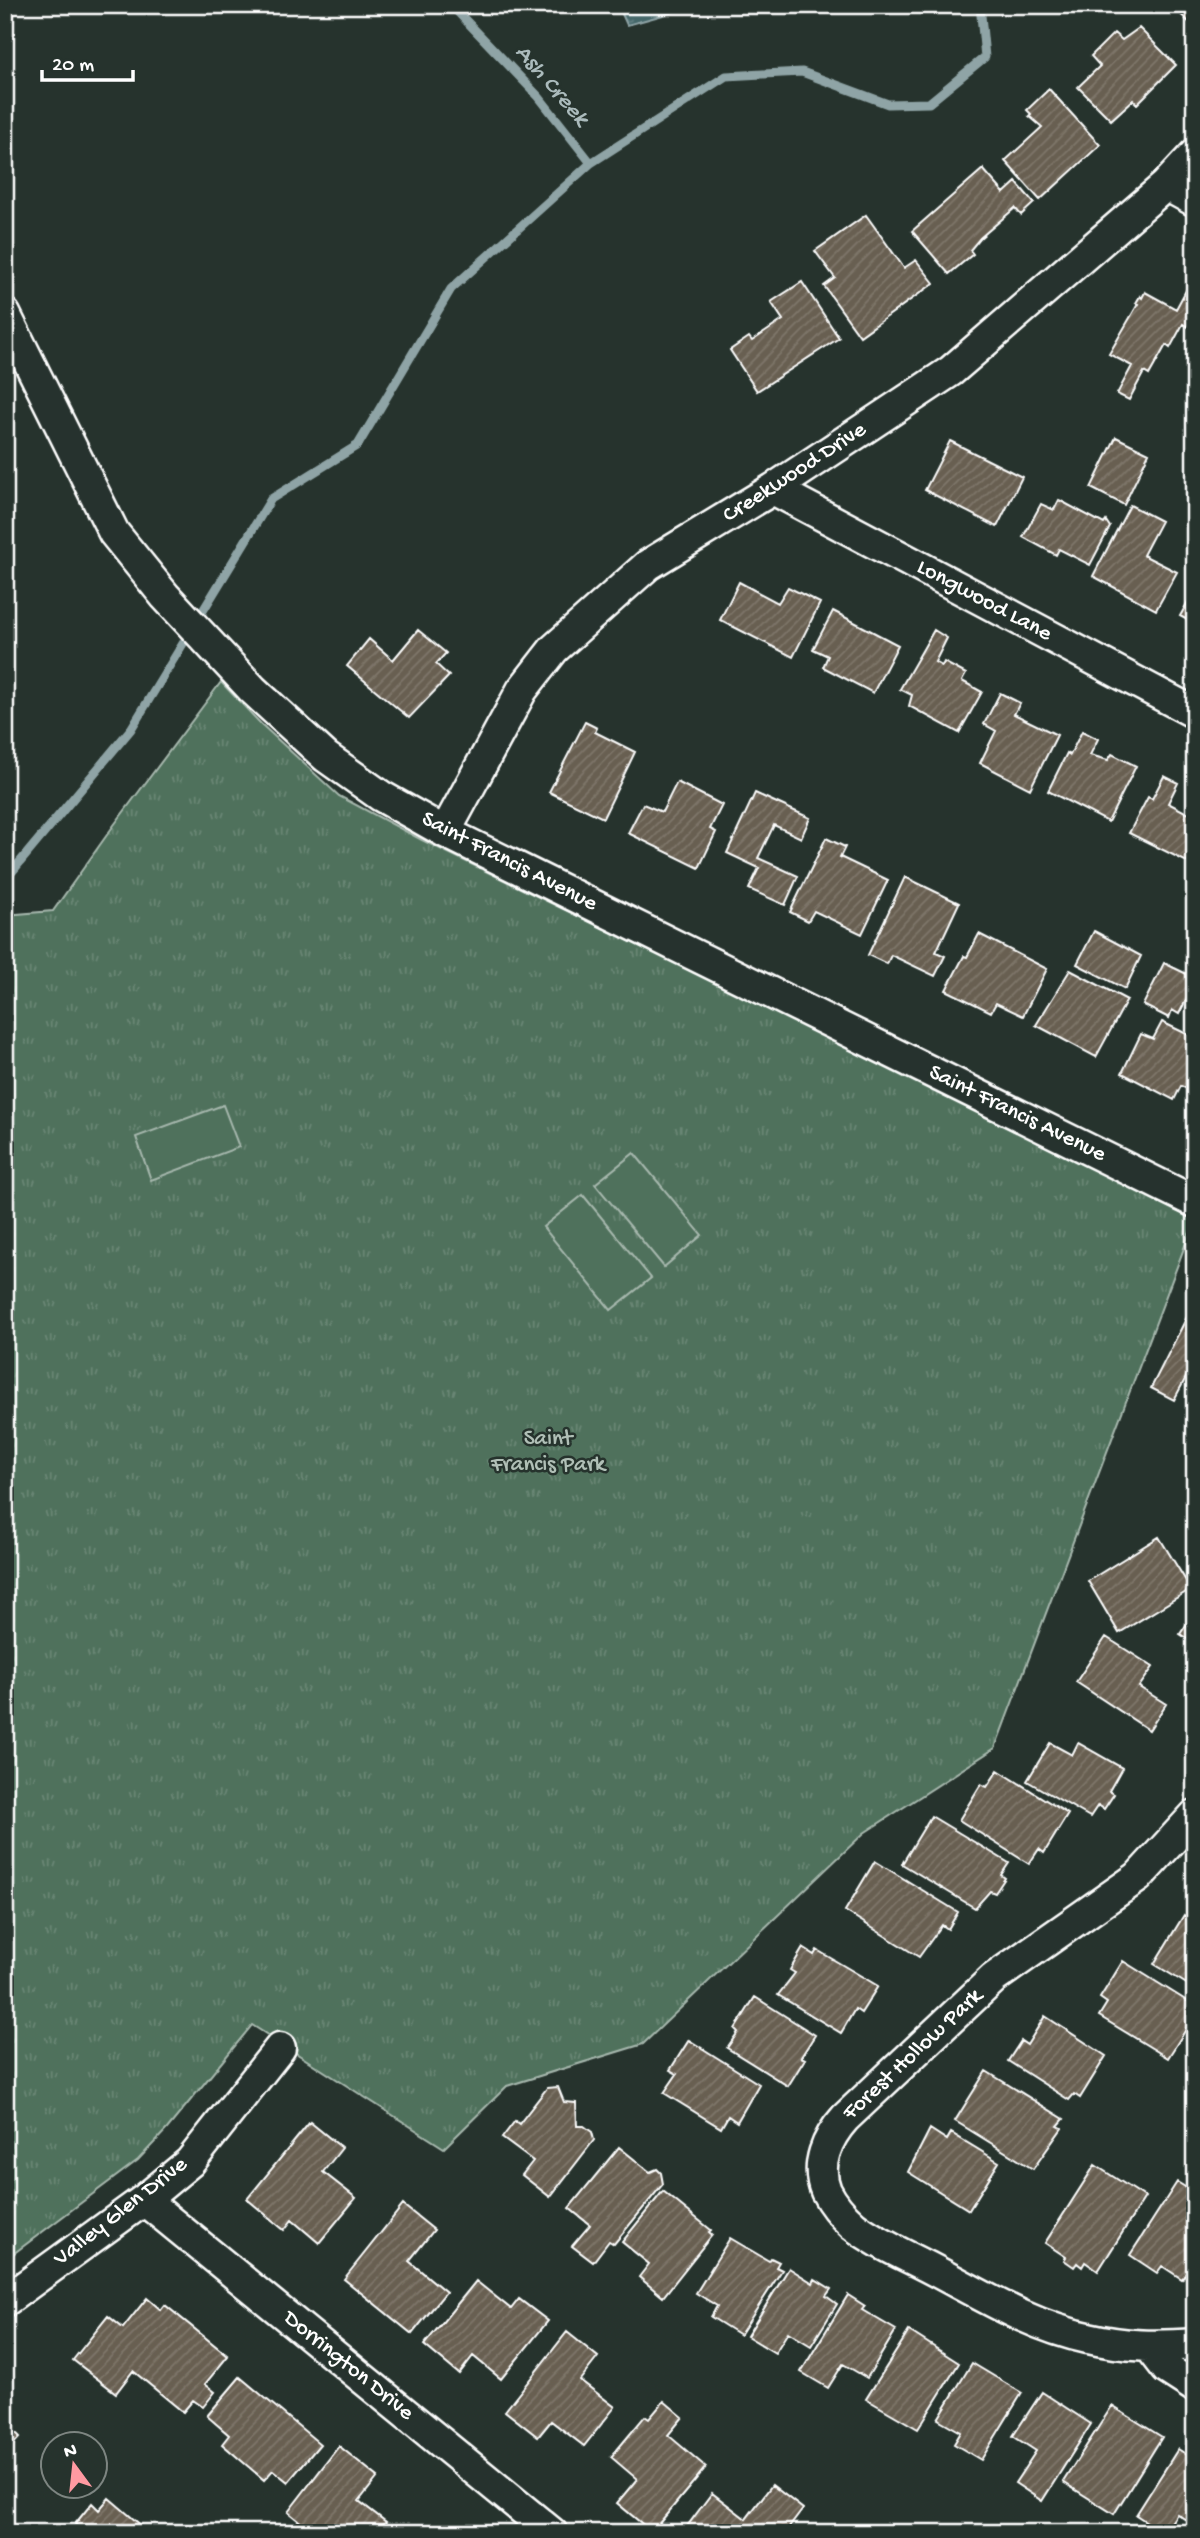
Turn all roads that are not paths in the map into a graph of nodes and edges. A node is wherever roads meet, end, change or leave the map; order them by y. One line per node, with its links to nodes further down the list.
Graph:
1 (1195, 154): 2 (street, Creekwood Drive)
2 (1166, 185): 3 (street); 5 (street, Creekwood Drive)
3 (1195, 201)
4 (5, 314): 7 (street, Saint Francis Avenue)
5 (773, 489): 6 (street, Longwood Lane); 7 (street, Creekwood Drive)
6 (1195, 713)
7 (445, 832): 8 (street, Saint Francis Avenue)
8 (1195, 1202)
9 (1195, 1815): 14 (street, Forest Hollow Park)
10 (280, 2048): 11 (street, Valley Glen Drive)
11 (144, 2200): 12 (street, Valley Glen Drive); 16 (street, Dorrington Drive)
12 (5, 2301)
13 (1195, 2344): 14 (street, Forest Hollow Park)
14 (1150, 2347): 15 (street)
15 (1195, 2387)
16 (552, 2533)

